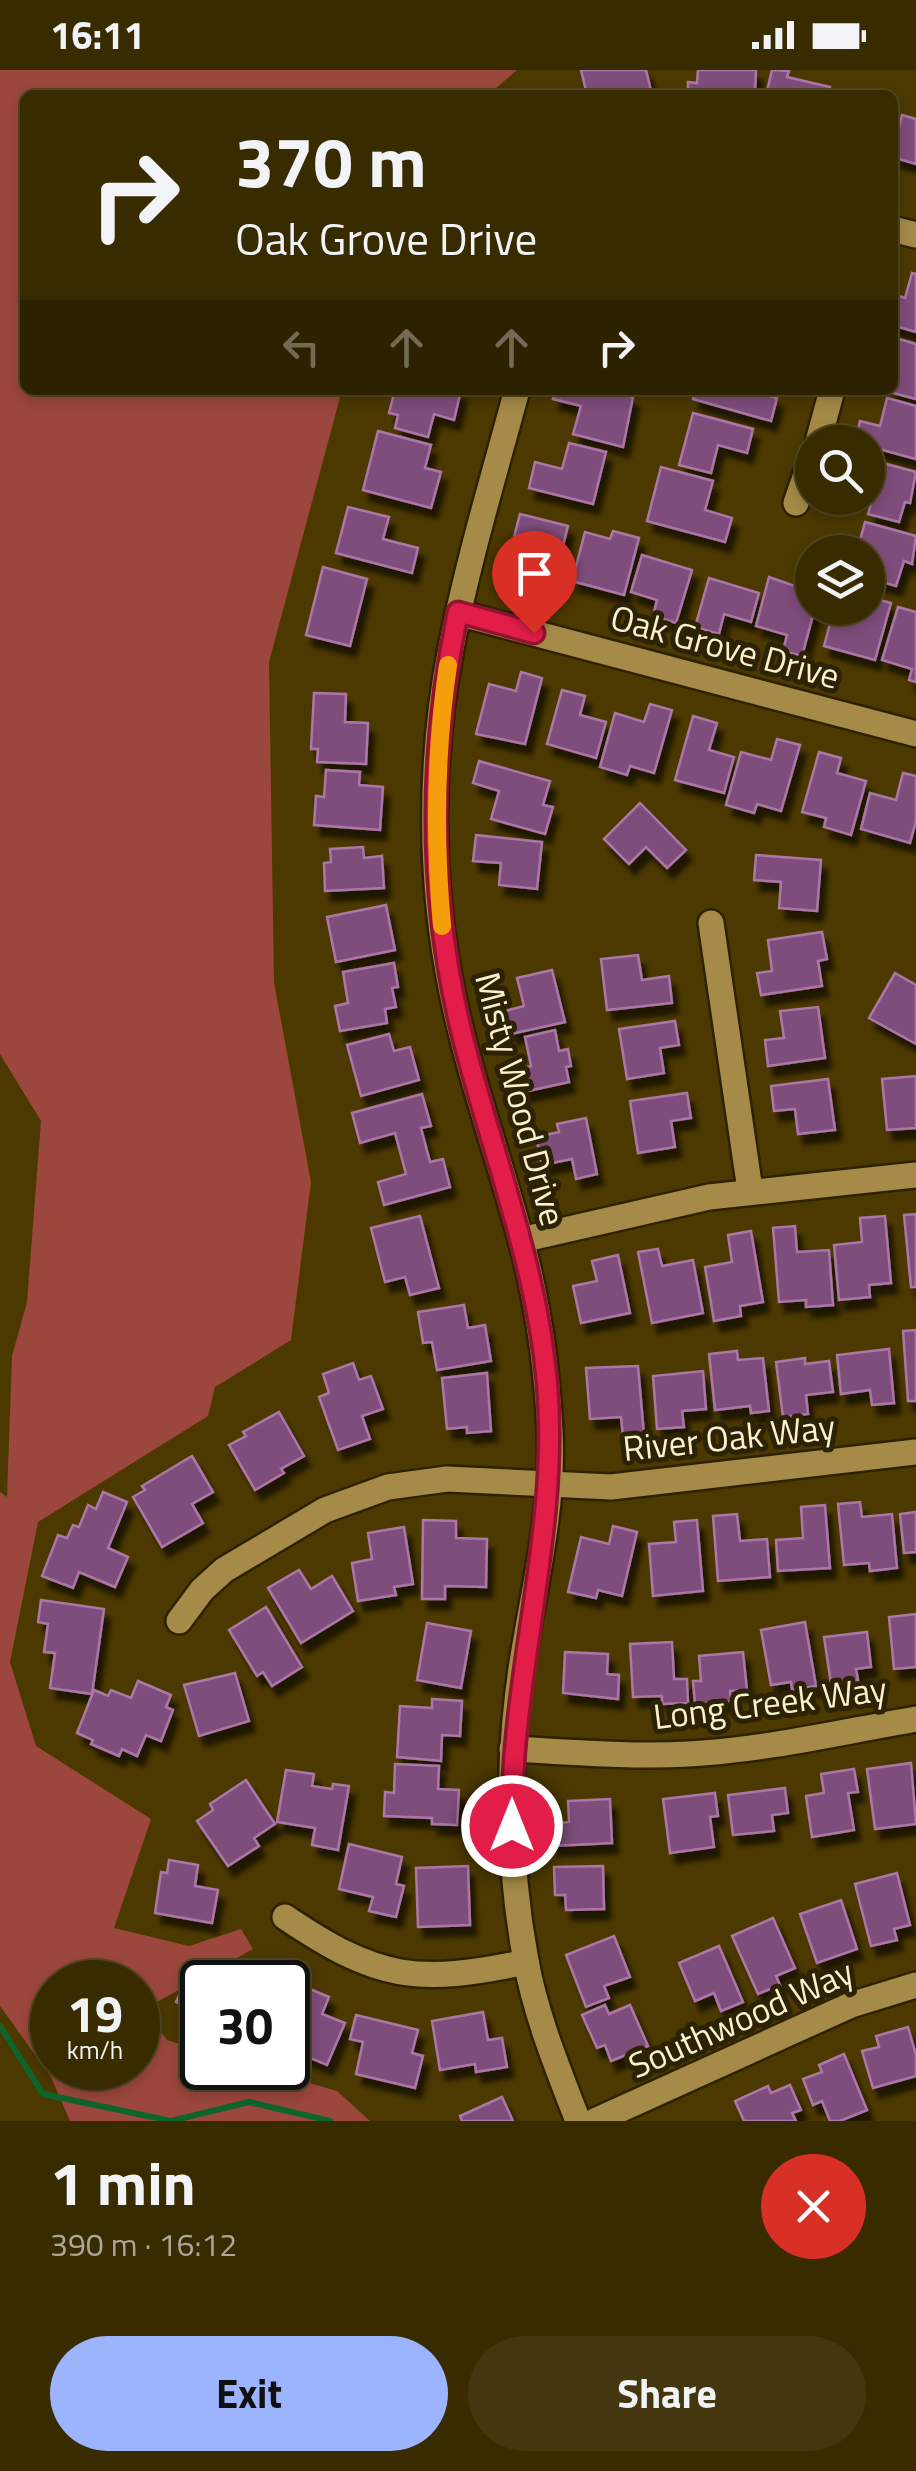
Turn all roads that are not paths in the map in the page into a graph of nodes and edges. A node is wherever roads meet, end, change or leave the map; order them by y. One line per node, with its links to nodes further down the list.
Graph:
1 (516, 395): 4 (street, Misty Wood Drive)
2 (831, 395): 3 (street)
3 (823, 425)
4 (458, 612): 5 (street, Oak Grove Drive); 9 (street, Misty Wood Drive)
5 (916, 734)
6 (710, 923): 8 (street)
7 (916, 1175): 8 (street)
8 (750, 1190): 9 (street)
9 (521, 1240): 11 (street, Misty Wood Drive)
10 (916, 1452): 11 (street, River Oak Way)
11 (550, 1484): 12 (street, River Oak Way); 14 (street, Misty Wood Drive)
12 (179, 1621)
13 (916, 1719): 14 (street, Long Creek Way)
14 (512, 1749): 16 (street, Misty Wood Drive)
15 (285, 1918): 16 (street)
16 (526, 1962): 18 (street, Misty Wood Drive)
17 (916, 1985): 19 (street, Southwood Way)
18 (578, 2121)
19 (595, 2121)

